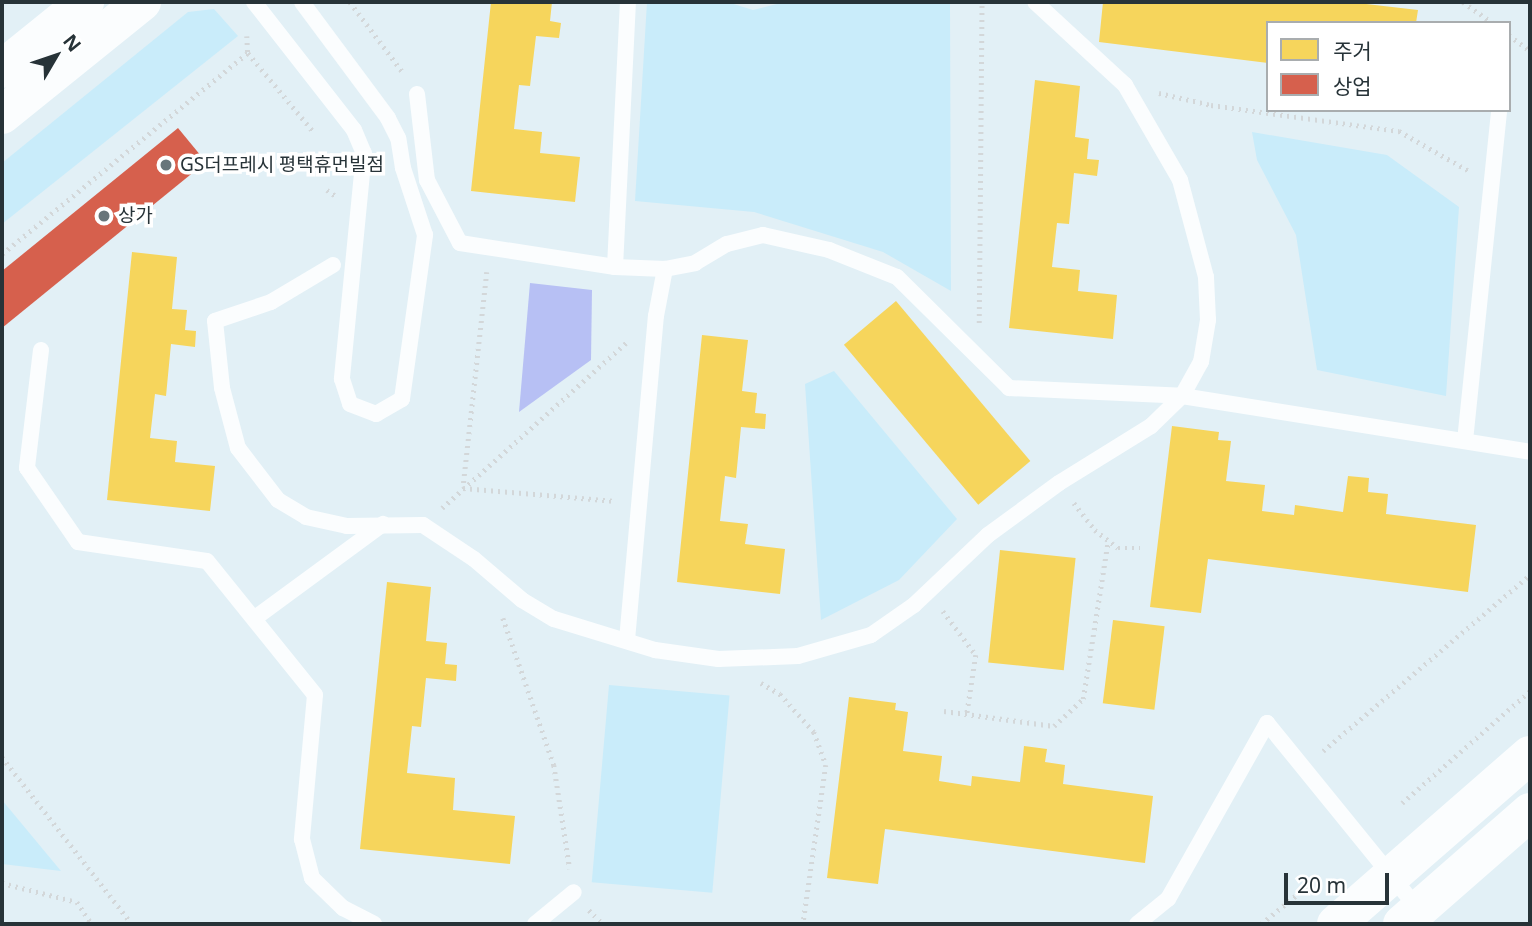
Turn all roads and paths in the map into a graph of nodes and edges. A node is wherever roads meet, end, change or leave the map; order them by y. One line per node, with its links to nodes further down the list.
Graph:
1 (85, 2): 15 (street)
2 (142, 2): 19 (street)
3 (254, 2): 21 (lane)
4 (302, 2): 21 (lane)
5 (350, 2): 17 (path)
6 (628, 2): 27 (lane)
7 (982, 2): 31 (path)
8 (1035, 2): 16 (lane)
9 (1463, 2): 10 (path)
10 (1490, 21)
11 (247, 24): 14 (path)
12 (1511, 37): 13 (path)
13 (1530, 51)
14 (248, 53): 20 (path); 25 (path)
15 (2, 69)
16 (1125, 85): 23 (path); 32 (lane)
17 (417, 94): 22 (lane)
18 (1499, 112): 23 (lane)
19 (2, 115)
20 (313, 131)
21 (402, 168): 22 (lane)
22 (425, 169): 24 (lane)
23 (1494, 186): 33 (lane)
24 (490, 247): 27 (lane); 36 (path)
25 (2, 254)
26 (332, 265): 38 (lane)
27 (615, 267): 28 (lane)
28 (665, 269): 29 (lane); 31 (lane)
29 (656, 316): 36 (path); 37 (lane)
30 (41, 351): 45 (lane)
31 (979, 359): 32 (lane)
32 (1182, 396): 33 (lane); 35 (lane)
33 (1465, 441): 34 (lane)
34 (1530, 452)
35 (1059, 483): 40 (path); 44 (lane)
36 (463, 488): 37 (path); 39 (path)
37 (638, 503): 46 (lane)
38 (384, 523): 39 (lane); 45 (lane)
39 (423, 525): 42 (lane)
40 (1108, 541): 41 (path); 50 (path)
41 (1140, 548)
42 (488, 574): 46 (lane); 59 (path)
43 (1530, 575): 53 (path)
44 (928, 592): 47 (lane); 50 (path)
45 (255, 618): 63 (lane)
46 (627, 640): 47 (lane)
47 (718, 659): 66 (path)
48 (1530, 691): 54 (path)
49 (944, 711): 50 (path)
50 (967, 714)
51 (1530, 755): 56 (street)
52 (2, 757): 62 (path)
53 (1303, 767): 56 (lane); 67 (lane)
54 (1402, 803)
55 (1530, 812): 60 (street)
56 (1392, 877): 60 (lane); 69 (street)
57 (1316, 878): 68 (path)
58 (2, 883): 61 (path)
59 (573, 892): 64 (lane); 65 (path)
60 (1411, 917)
61 (92, 924)
62 (132, 924)
63 (374, 924)
64 (535, 924)
65 (603, 924)
66 (803, 924)
67 (1137, 924)
68 (1261, 924)
69 (1336, 924)

